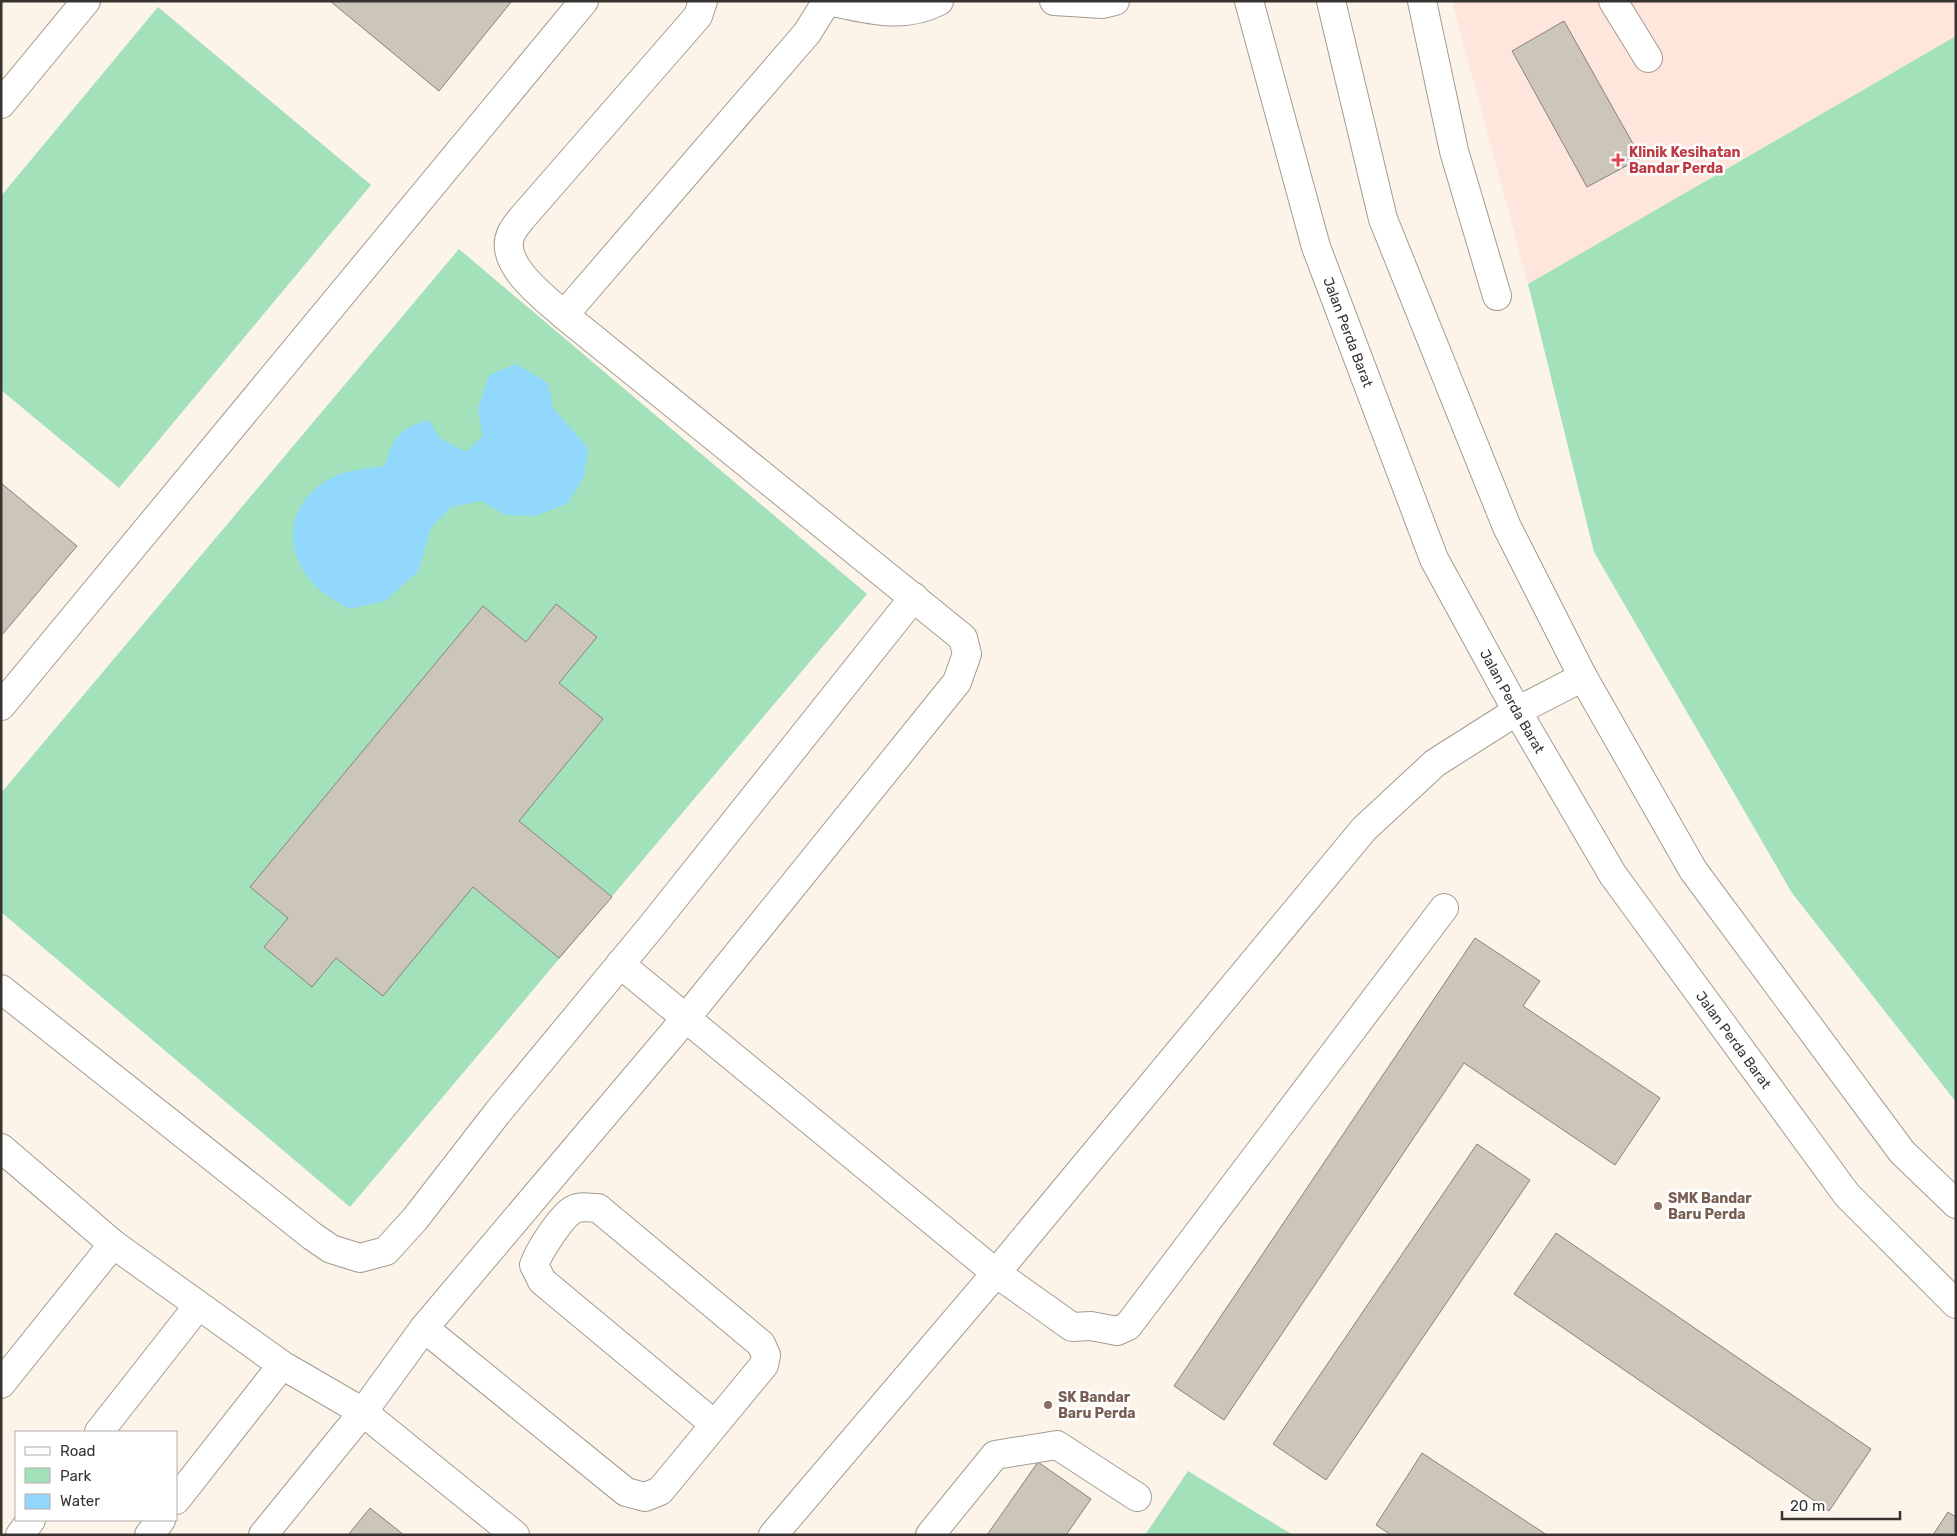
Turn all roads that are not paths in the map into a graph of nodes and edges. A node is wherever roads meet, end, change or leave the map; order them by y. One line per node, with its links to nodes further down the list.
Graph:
1 (86, 1): 13 (street)
2 (584, 1): 18 (street)
3 (703, 1): 15 (street)
4 (828, 1): 5 (street); 15 (street)
5 (940, 1)
6 (1054, 1): 7 (street)
7 (1115, 1)
8 (1249, 1): 19 (street, Jalan Perda Barat)
9 (1331, 1): 17 (street)
10 (1422, 1): 14 (street)
11 (1613, 1): 12 (street)
12 (1648, 58)
13 (1, 104)
14 (1497, 296)
15 (564, 315): 16 (street)
16 (914, 597): 21 (street); 23 (street)
17 (1583, 677): 19 (street); 25 (street)
18 (1, 706)
19 (1517, 711): 27 (street); 28 (street, Jalan Perda Barat)
20 (1444, 908): 27 (street)
21 (620, 964): 22 (street); 23 (street)
22 (1, 989)
23 (686, 1018): 27 (street); 30 (street)
24 (4, 1154): 26 (street)
25 (1956, 1204)
26 (113, 1244): 29 (street); 32 (street)
27 (996, 1274): 46 (street)
28 (1956, 1304)
29 (198, 1306): 31 (street); 35 (street)
30 (424, 1328): 33 (street); 34 (street)
31 (282, 1365): 33 (street); 36 (street)
32 (1, 1384)
33 (363, 1412): 44 (street); 45 (street)
34 (714, 1424): 34 (street)
35 (101, 1431)
36 (178, 1497)
37 (1137, 1497): 47 (street)
38 (30, 1521): 42 (street)
39 (160, 1521): 43 (street)
40 (1, 1528): 41 (street)
41 (10, 1535)
42 (20, 1535)
43 (150, 1535)
44 (263, 1535)
45 (515, 1535)
46 (773, 1535)
47 (930, 1535)

